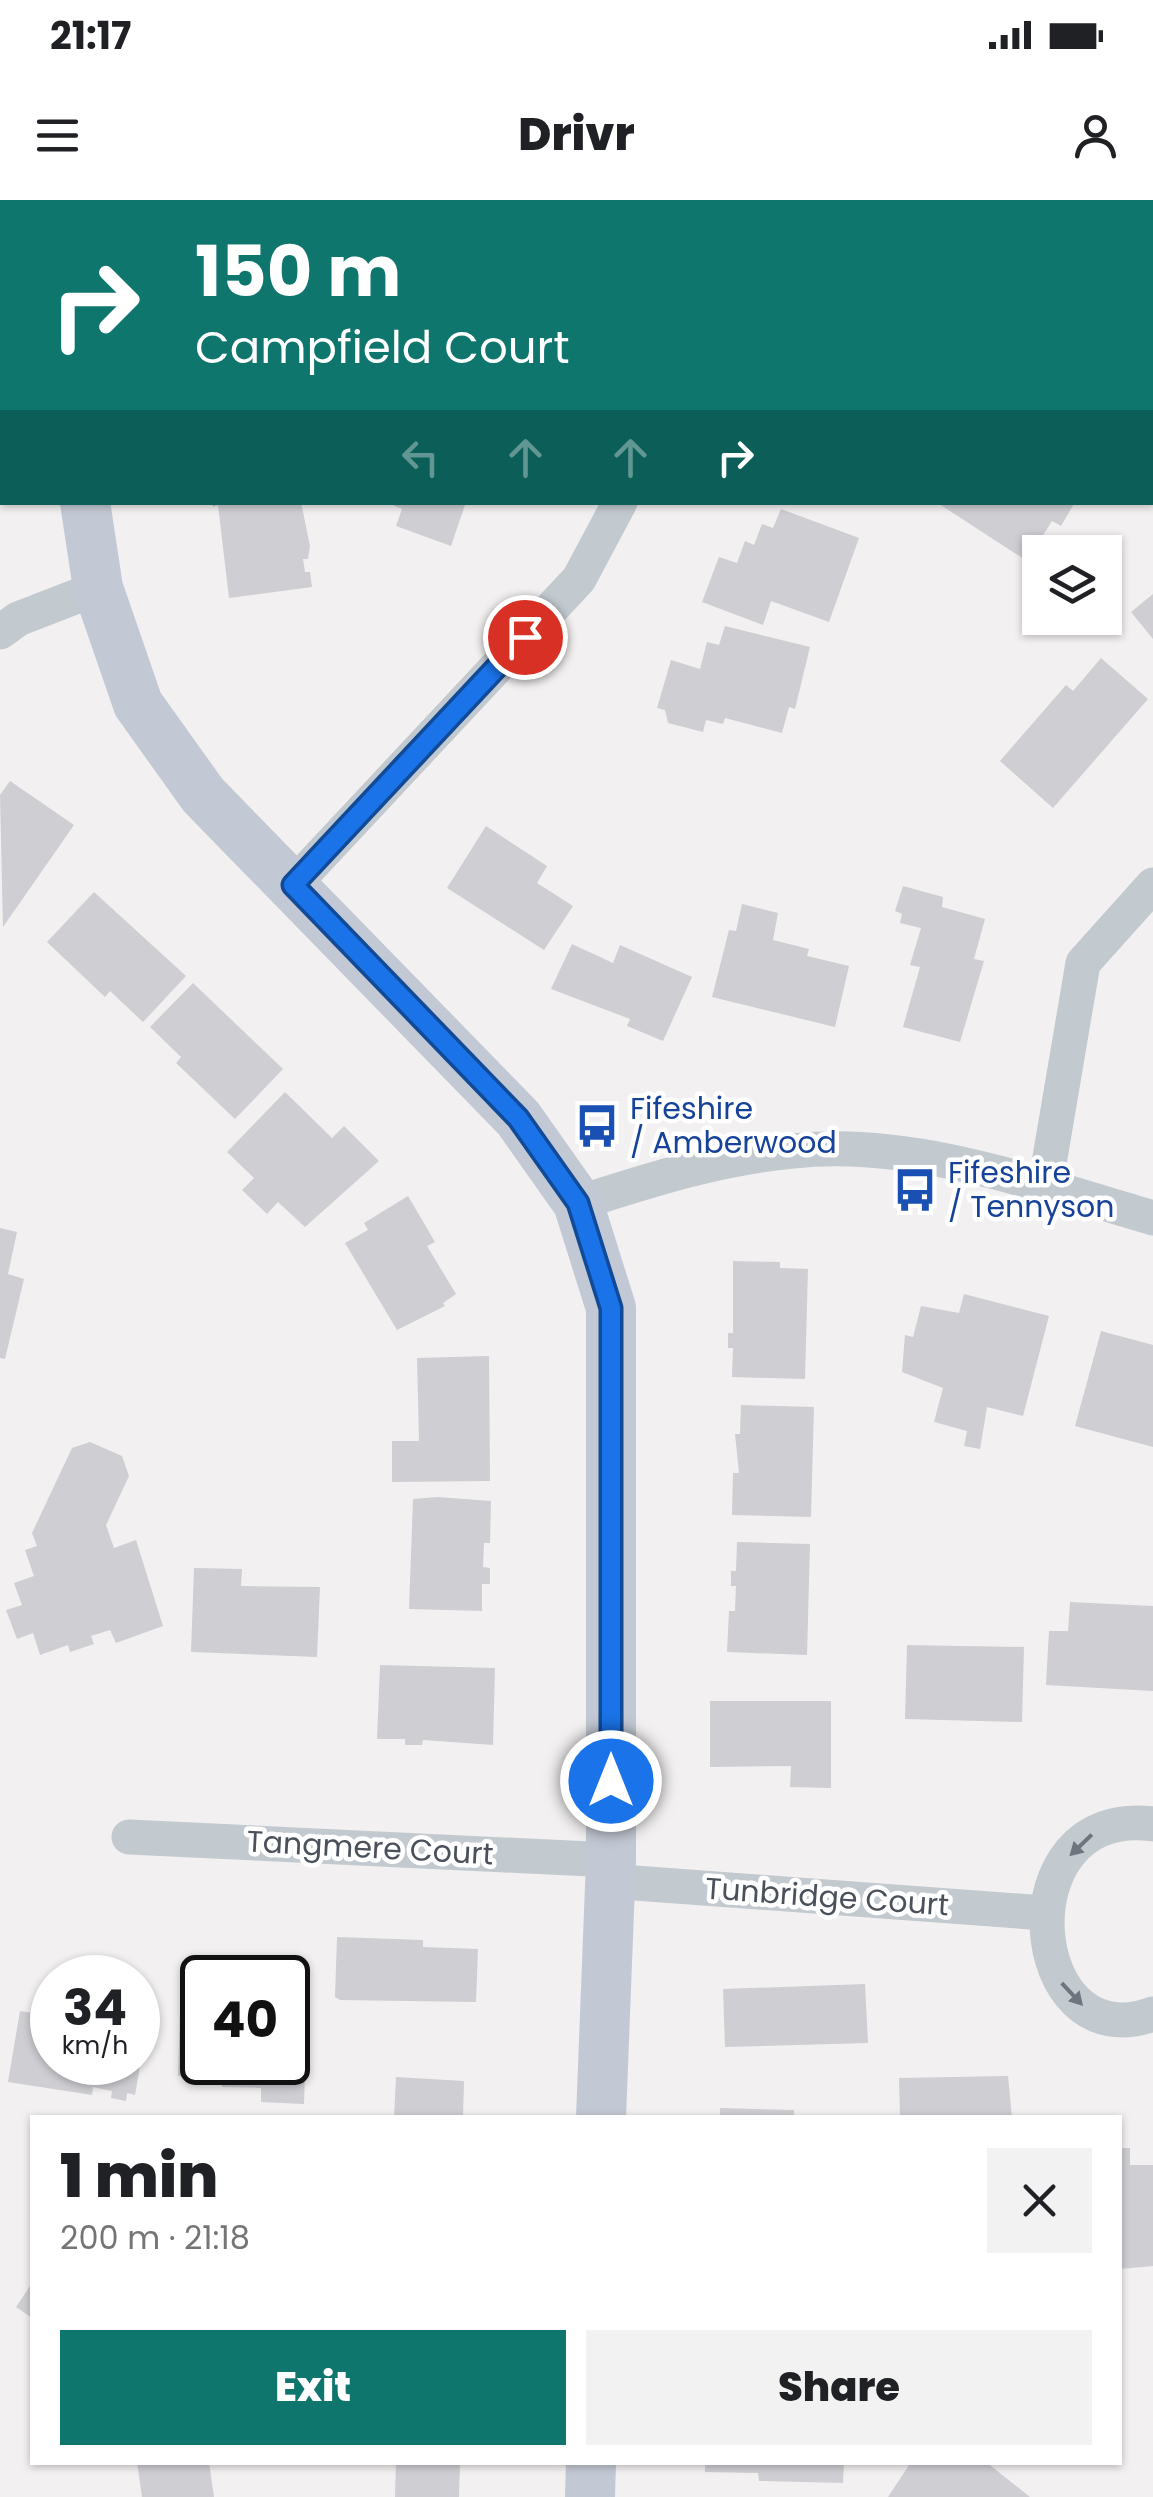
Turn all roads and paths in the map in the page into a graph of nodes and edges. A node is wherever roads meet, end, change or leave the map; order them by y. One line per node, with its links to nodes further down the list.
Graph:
1 (84, 505): 3 (street)
2 (618, 505): 5 (street)
3 (98, 588): 4 (street); 5 (street)
4 (0, 632)
5 (293, 885): 8 (street)
6 (1153, 885): 7 (street)
7 (1045, 1186): 8 (street); 9 (street)
8 (578, 1203): 12 (street)
9 (1153, 1218)
10 (1153, 1824): 13 (street, one-way to 13)
11 (128, 1837): 12 (street, Tangmere Court)
12 (610, 1871): 13 (street, Tunbridge Court); 15 (street)
13 (1045, 1913): 14 (street, one-way to 14)
14 (1153, 2014)
15 (601, 2115)
16 (591, 2465): 17 (street)
17 (590, 2497)

